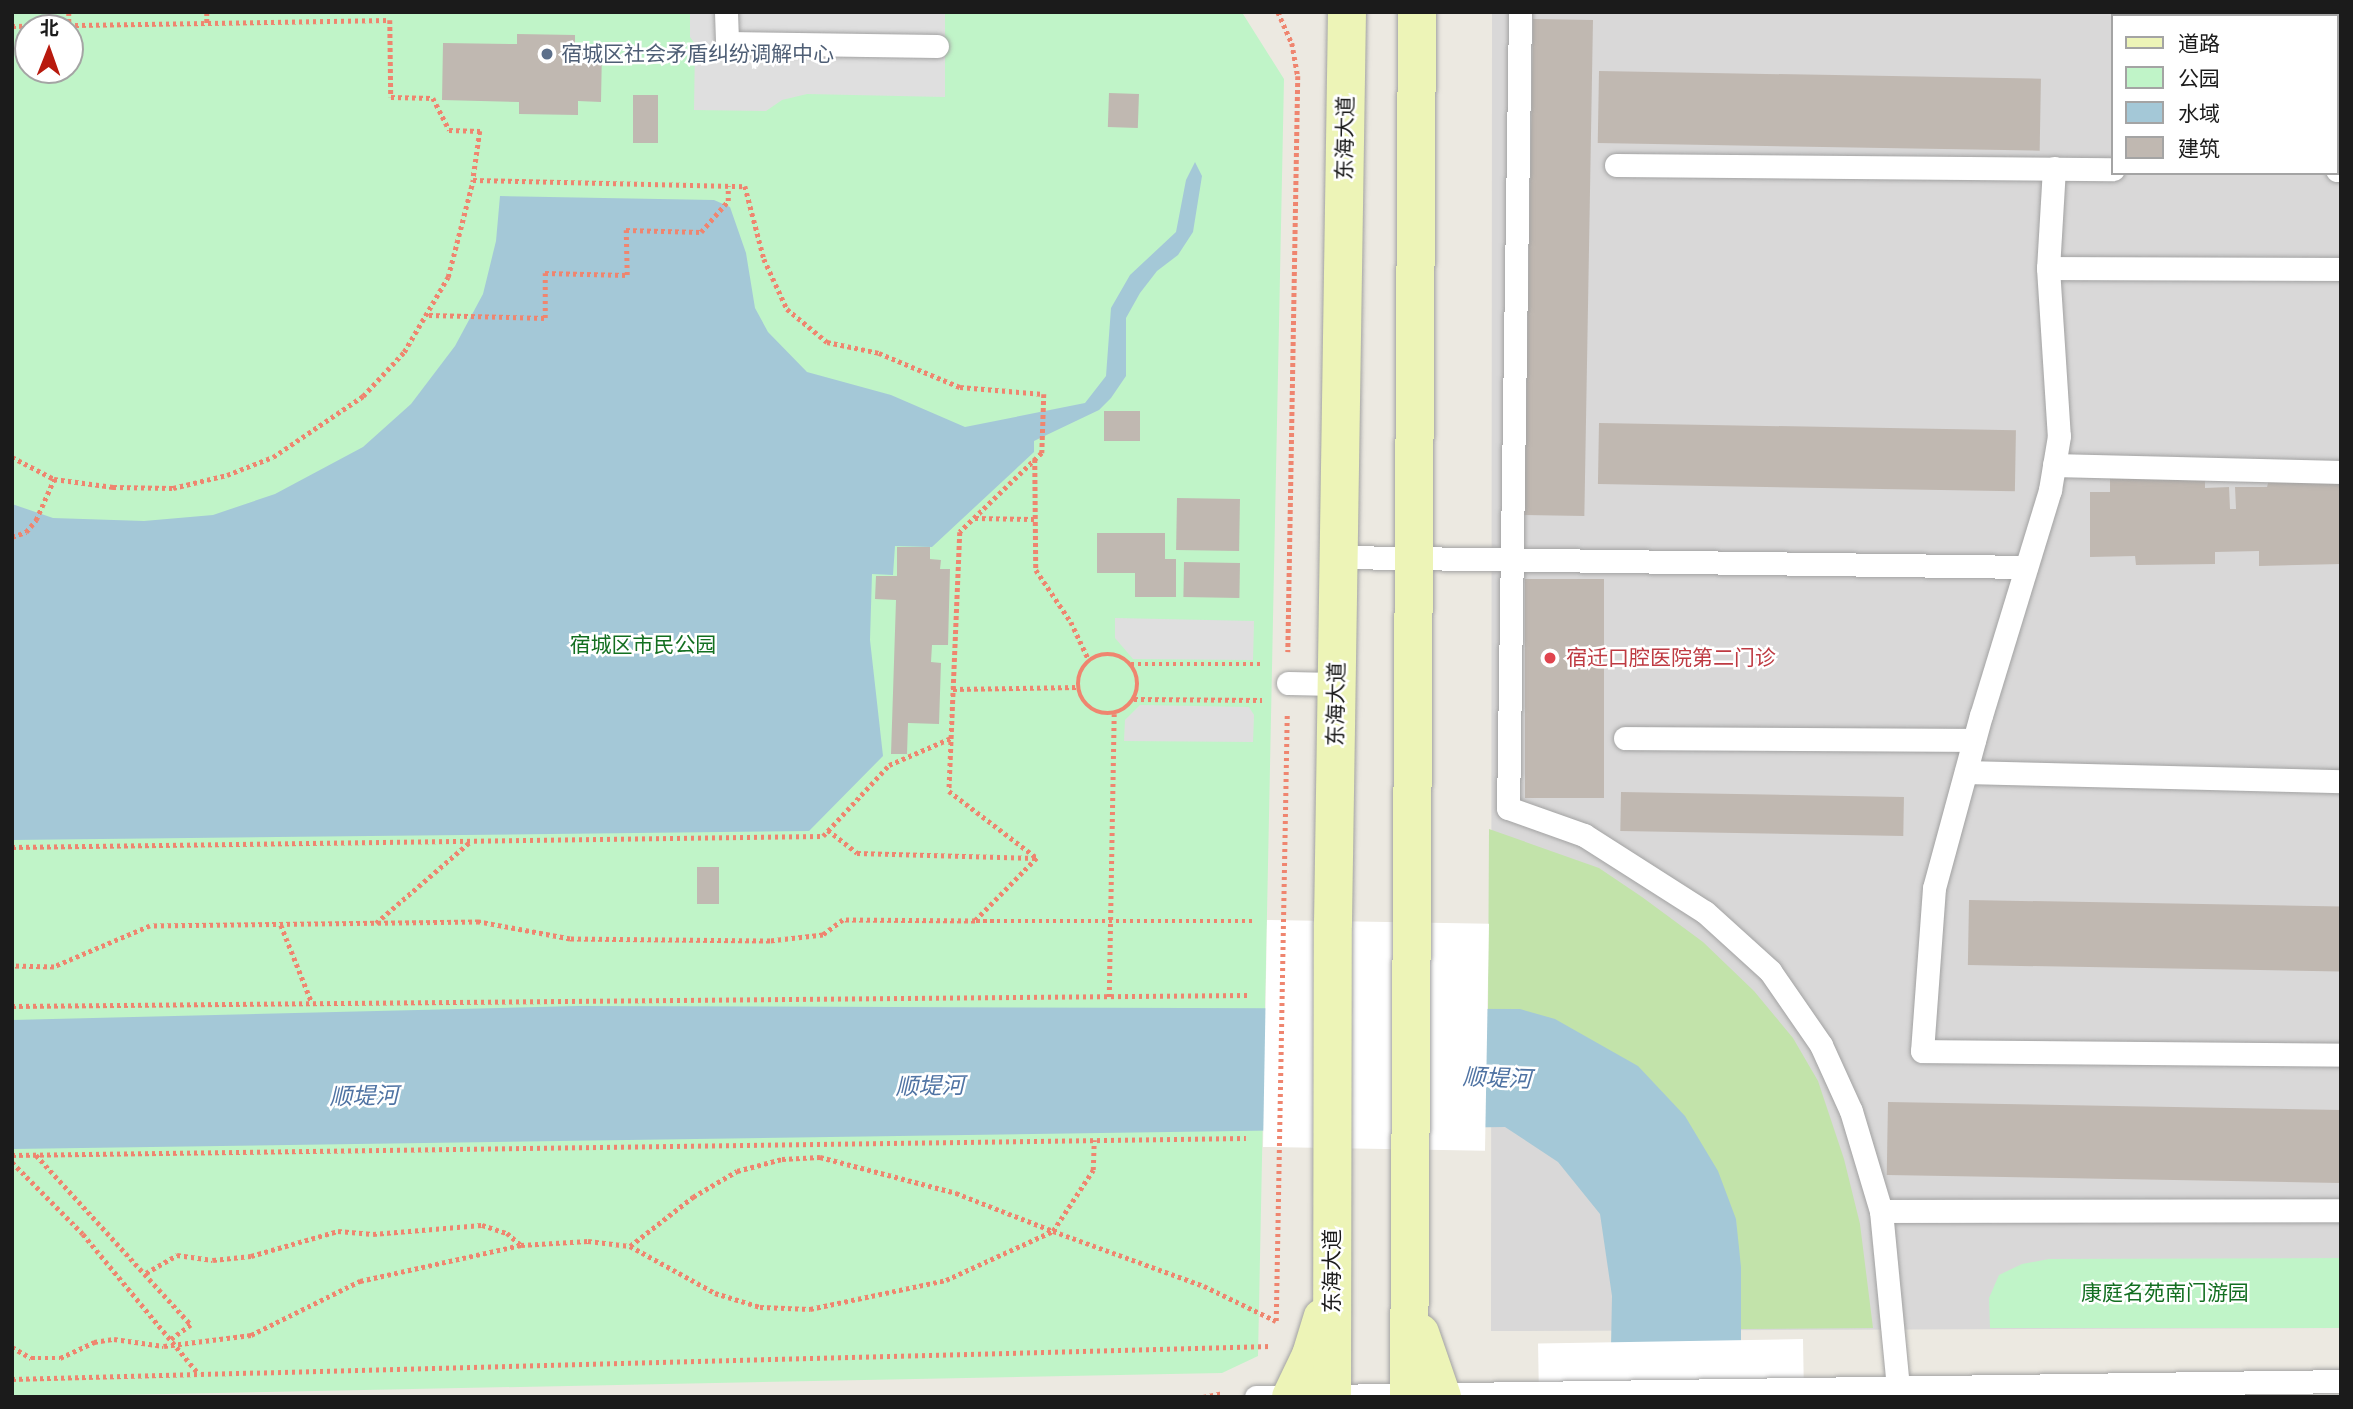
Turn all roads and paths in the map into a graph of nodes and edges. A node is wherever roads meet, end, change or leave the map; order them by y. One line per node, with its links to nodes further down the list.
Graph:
1 (207, 12): 7 (path)
2 (726, 12): 9 (lane)
3 (1278, 12): 32 (path)
4 (1347, 12): 26 (street, 东海大道)
5 (1417, 12): 27 (street)
6 (1520, 12): 28 (lane)
7 (208, 23): 8 (path); 13 (path)
8 (84, 25)
9 (937, 46)
10 (1616, 166): 11 (lane)
11 (2054, 168): 12 (lane); 15 (lane)
12 (2112, 169)
13 (473, 180): 14 (path); 17 (path)
14 (728, 186): 17 (path); 19 (path)
15 (2048, 268): 16 (lane); 20 (lane)
16 (2341, 269)
17 (429, 315): 22 (path)
18 (12, 457): 22 (path)
19 (1035, 459): 23 (path); 24 (path)
20 (2054, 466): 21 (lane); 29 (lane)
21 (2341, 471)
22 (54, 479): 25 (path)
23 (974, 518): 24 (path); 35 (path)
24 (1034, 519): 30 (path)
25 (12, 537)
26 (1338, 557): 27 (lane); 33 (street, 东海大道)
27 (1415, 558): 28 (lane); 85 (street)
28 (1511, 560): 29 (lane); 64 (lane)
29 (2026, 567): 40 (lane)
30 (1089, 660): 31 (path); 34 (path)
31 (1131, 664): 32 (path); 36 (path)
32 (1288, 682): 33 (lane); 36 (path); 70 (path)
33 (1336, 684): 69 (street, 东海大道)
34 (1077, 687): 35 (path); 37 (path)
35 (953, 688): 38 (path)
36 (1134, 699): 37 (path)
37 (1114, 714): 48 (path)
38 (951, 738): 43 (path); 46 (path)
39 (1625, 738): 40 (lane)
40 (1975, 740): 41 (lane)
41 (1966, 772): 42 (lane); 57 (lane)
42 (2341, 781)
43 (828, 830): 44 (path); 46 (path)
44 (470, 842): 45 (path); 50 (path)
45 (12, 847)
46 (1037, 858): 47 (path)
47 (975, 921): 48 (path); 50 (path)
48 (1110, 921): 49 (path); 54 (path)
49 (1256, 921)
50 (376, 923): 51 (path)
51 (281, 925): 52 (path); 55 (path)
52 (12, 966)
53 (1249, 995): 54 (path)
54 (1109, 997): 55 (path)
55 (312, 1003): 56 (path)
56 (12, 1006)
57 (2341, 1055)
58 (1246, 1138): 59 (path)
59 (1094, 1140): 61 (path); 65 (path)
60 (12, 1155): 61 (path)
61 (35, 1155): 68 (path)
62 (12, 1162): 73 (path)
63 (2341, 1210): 64 (lane)
64 (1881, 1212): 81 (lane)
65 (1053, 1231): 67 (path); 67 (path); 70 (path)
66 (521, 1245): 67 (path); 68 (path); 74 (path)
67 (630, 1246)
68 (146, 1273): 73 (path)
69 (1332, 1282): 83 (street); 84 (street, 东海大道)
70 (1276, 1321): 71 (path)
71 (1276, 1329)
72 (1276, 1338): 75 (path)
73 (170, 1340): 74 (path)
74 (175, 1345): 76 (path); 78 (path)
75 (1275, 1346): 77 (path); 78 (path)
76 (12, 1347)
77 (1274, 1355)
78 (200, 1374): 79 (path)
79 (12, 1379)
80 (2341, 1381): 81 (lane)
81 (1898, 1387): 85 (lane)
82 (1230, 1391): 86 (path)
83 (1291, 1396): 84 (lane); 87 (lane)
84 (1332, 1396): 85 (lane)
85 (1425, 1396)
86 (1203, 1397)
87 (1256, 1397)

